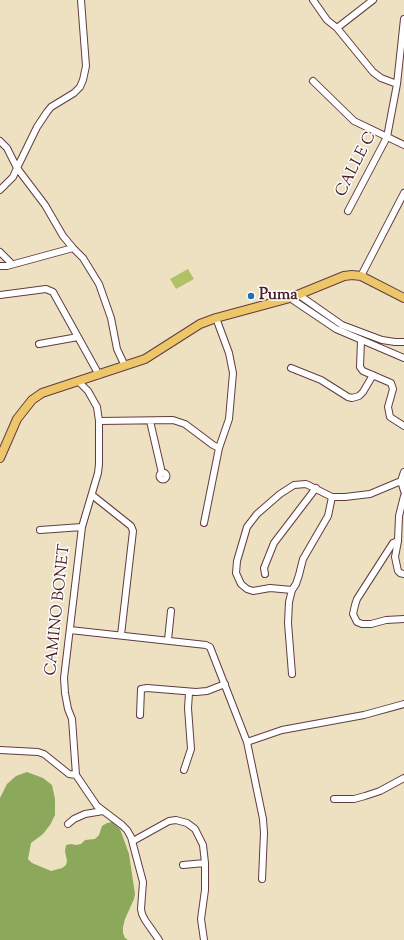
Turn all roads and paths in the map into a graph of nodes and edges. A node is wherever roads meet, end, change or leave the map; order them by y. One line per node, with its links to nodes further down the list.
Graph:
1 (81, 0): 11 (street)
2 (313, 0): 5 (street)
3 (373, 0): 5 (street)
4 (404, 19): 7 (street, CALLE C)
5 (337, 28): 7 (street)
6 (313, 81): 8 (street)
7 (396, 84): 8 (street, CALLE C)
8 (387, 137): 10 (street); 14 (street, CALLE C)
9 (0, 141): 11 (street)
10 (404, 145)
11 (17, 168): 12 (street); 15 (street)
12 (0, 190)
13 (404, 193): 19 (street)
14 (348, 211)
15 (72, 248): 17 (street); 30 (street)
16 (0, 252): 17 (street)
17 (12, 264): 18 (street)
18 (0, 266)
19 (361, 276): 21 (main road); 23 (main road)
20 (0, 295): 25 (street)
21 (299, 295): 22 (main road); 27 (street)
22 (290, 298): 24 (main road); 26 (street)
23 (404, 298)
24 (216, 318): 30 (main road); 38 (street)
25 (78, 337): 28 (street); 32 (street)
26 (361, 340): 29 (street); 33 (street)
27 (404, 342)
28 (39, 344)
29 (404, 358)
30 (125, 366): 32 (main road)
31 (291, 368): 33 (street)
32 (99, 375): 34 (main road)
33 (373, 375): 37 (street)
34 (78, 381): 35 (street, CAMINO BONET); 39 (main road)
35 (99, 421): 36 (street); 45 (street, CAMINO BONET)
36 (150, 421): 38 (street); 41 (street)
37 (404, 426)
38 (219, 448): 48 (street)
39 (0, 458)
40 (404, 472): 42 (street)
41 (162, 473)
42 (402, 481): 44 (street); 47 (street)
43 (316, 488): 47 (street); 52 (street); 54 (street)
44 (404, 491)
45 (92, 495): 49 (street, CAMINO BONET); 58 (street)
46 (404, 496): 51 (street)
47 (332, 497): 54 (street)
48 (204, 523)
49 (82, 527): 50 (street); 57 (street, CAMINO BONET)
50 (40, 530)
51 (398, 541): 53 (street); 56 (street)
52 (265, 574)
53 (404, 574)
54 (292, 590): 60 (street)
55 (171, 611): 59 (street)
56 (404, 619)
57 (70, 630): 58 (street); 68 (street, CAMINO BONET)
58 (121, 634): 59 (street)
59 (168, 640): 61 (street)
60 (292, 674)
61 (225, 684): 62 (street); 65 (street)
62 (190, 693): 64 (street); 67 (street)
63 (404, 704): 65 (street)
64 (140, 715)
65 (247, 742): 76 (street)
66 (0, 750): 68 (street)
67 (184, 770)
68 (76, 775): 71 (street)
69 (404, 778): 70 (street)
70 (334, 799)
71 (103, 811): 72 (street); 73 (street)
72 (68, 824)
73 (132, 841): 74 (street); 77 (street)
74 (205, 863): 75 (street); 78 (street)
75 (183, 865)
76 (262, 879)
77 (159, 940)
78 (204, 940)

